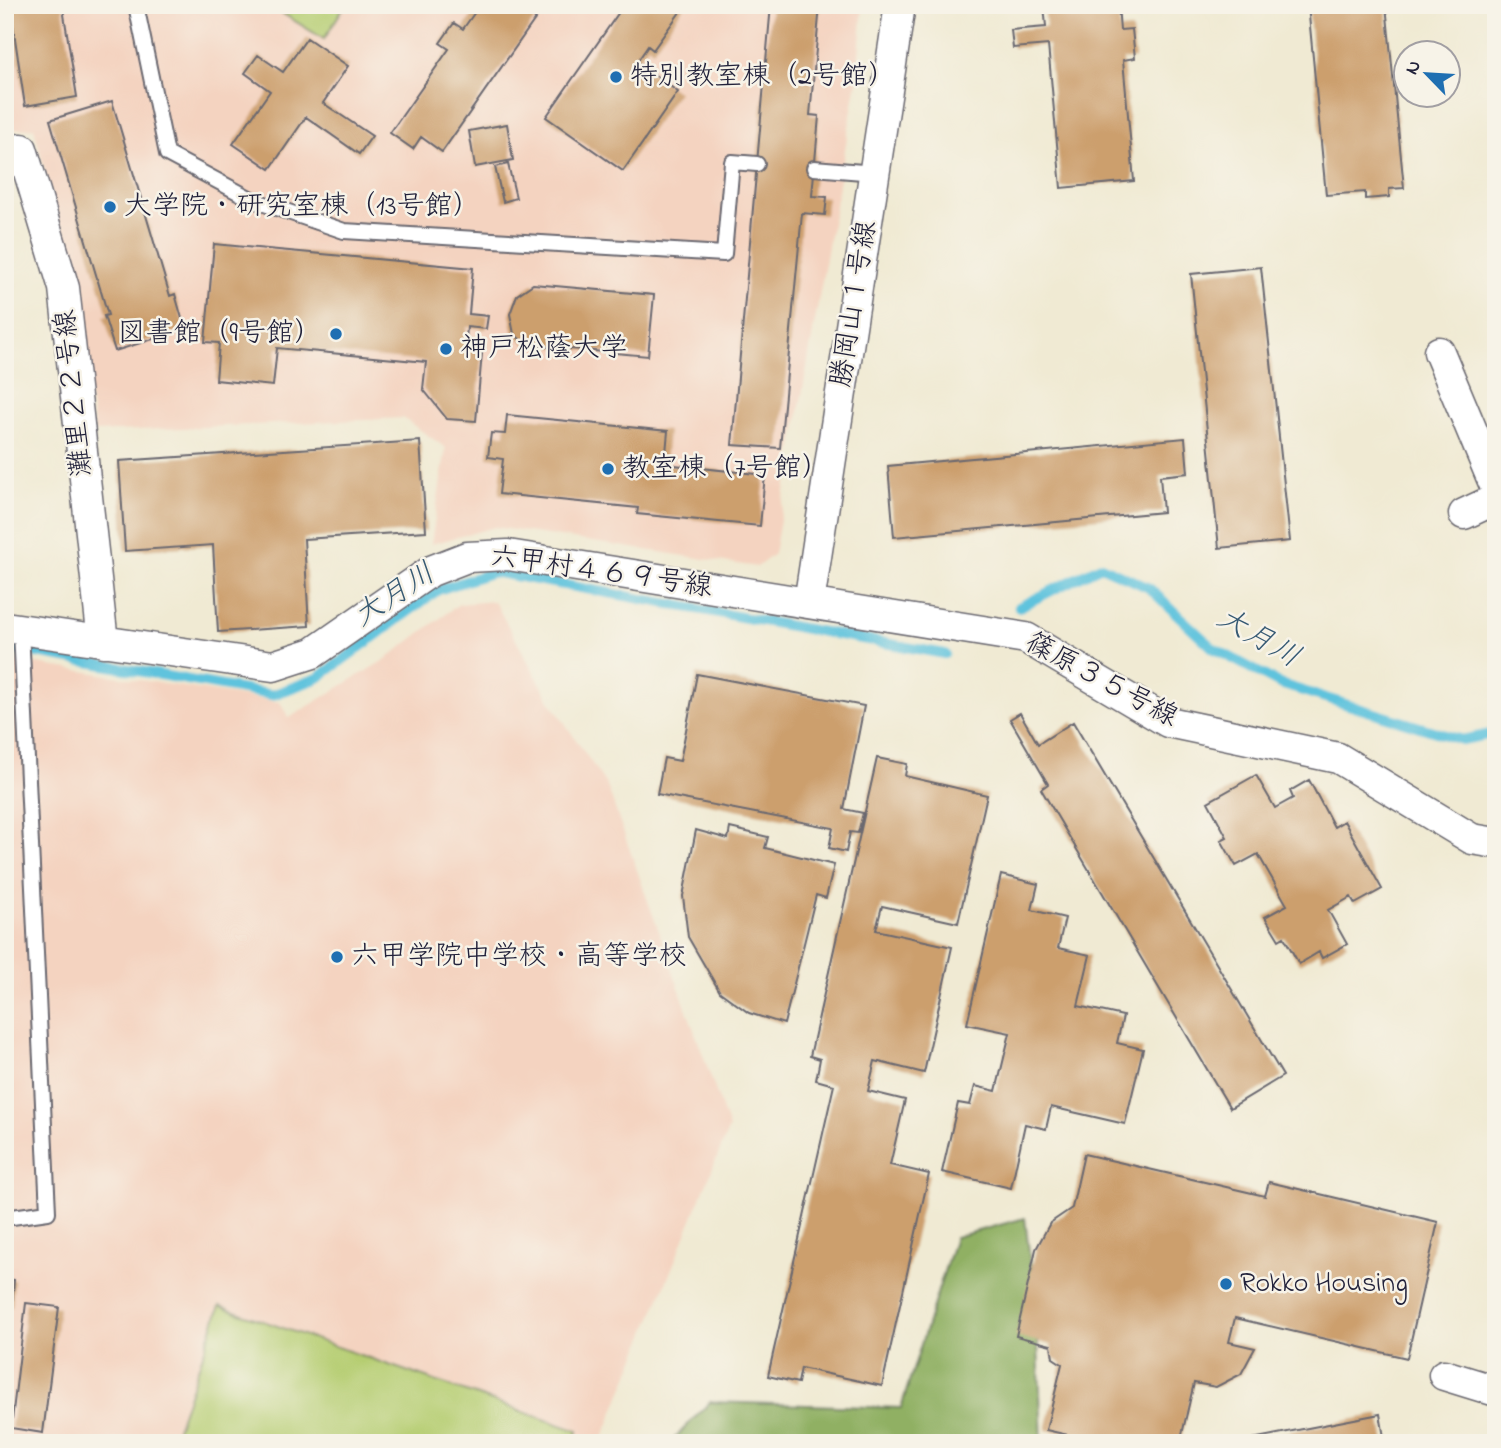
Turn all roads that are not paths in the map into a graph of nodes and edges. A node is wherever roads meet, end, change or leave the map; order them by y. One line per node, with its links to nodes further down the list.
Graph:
1 (136, 5): 4 (lane)
2 (900, 5): 6 (street, 勝岡山１号線)
3 (13, 150): 13 (street, 灘里２２号線)
4 (757, 164)
5 (814, 168): 6 (lane)
6 (875, 173): 11 (street, 勝岡山１号線)
7 (1439, 352): 8 (street)
8 (1496, 488)
9 (1496, 499): 10 (street)
10 (1464, 514)
11 (809, 603): 13 (street, 六甲村４６９号線); 14 (street, 篠原３５号線)
12 (16, 632): 13 (street, 六甲村４６９号線); 15 (lane)
13 (103, 642)
14 (1496, 843)
15 (5, 1218)
16 (1444, 1375): 17 (street)
17 (1496, 1391)

